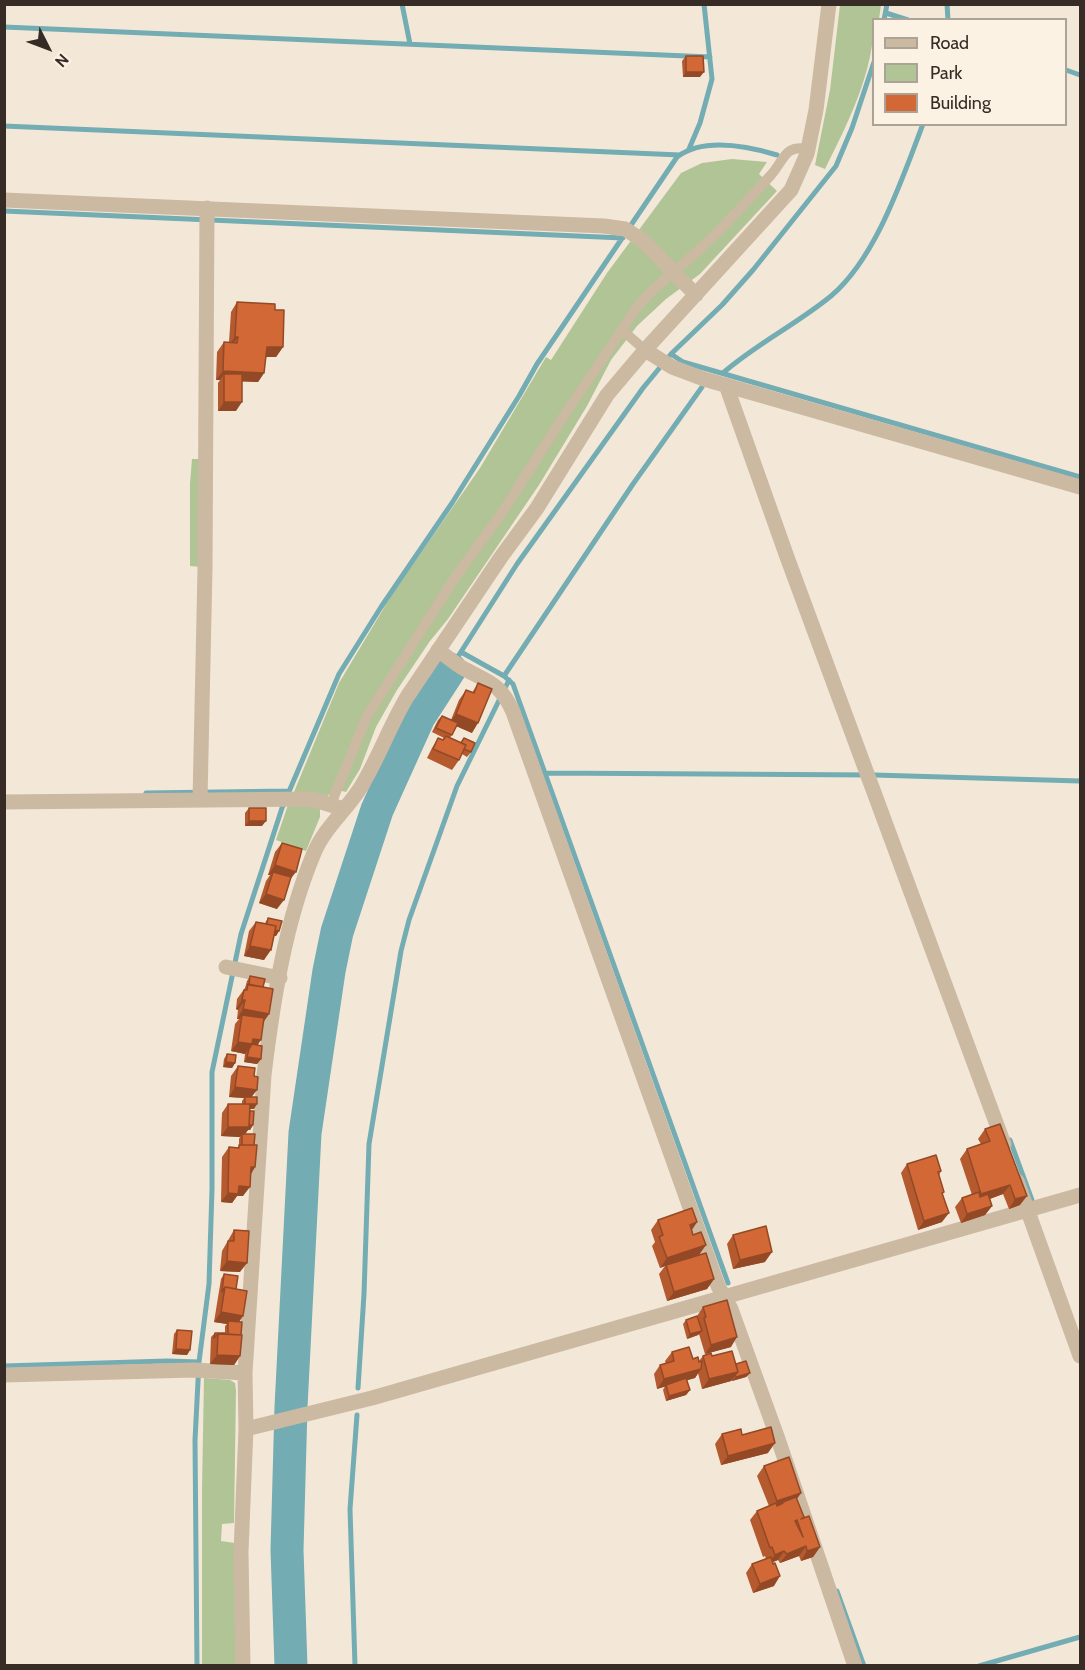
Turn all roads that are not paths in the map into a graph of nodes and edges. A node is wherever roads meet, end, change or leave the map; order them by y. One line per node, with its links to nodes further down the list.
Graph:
1 (830, 4): 2 (street)
2 (808, 149): 5 (lane); 6 (street)
3 (4, 200): 4 (street)
4 (207, 216): 5 (street); 12 (street)
5 (672, 271): 6 (street); 7 (lane)
6 (696, 295): 8 (street)
7 (622, 330): 8 (lane); 14 (lane)
8 (650, 354): 9 (street); 11 (street)
9 (726, 386): 10 (street); 18 (street)
10 (1080, 487)
11 (449, 658): 14 (street); 19 (street)
12 (200, 795): 13 (street); 14 (street)
13 (4, 802)
14 (337, 807): 16 (street)
15 (231, 968): 16 (street)
16 (280, 978): 21 (street)
17 (1080, 1195): 18 (street)
18 (1028, 1212): 19 (street); 20 (street)
19 (725, 1298): 23 (street); 25 (street)
20 (1080, 1356)
21 (245, 1373): 22 (street); 23 (street)
22 (4, 1375)
23 (246, 1429): 24 (street)
24 (243, 1665)
25 (855, 1665)

